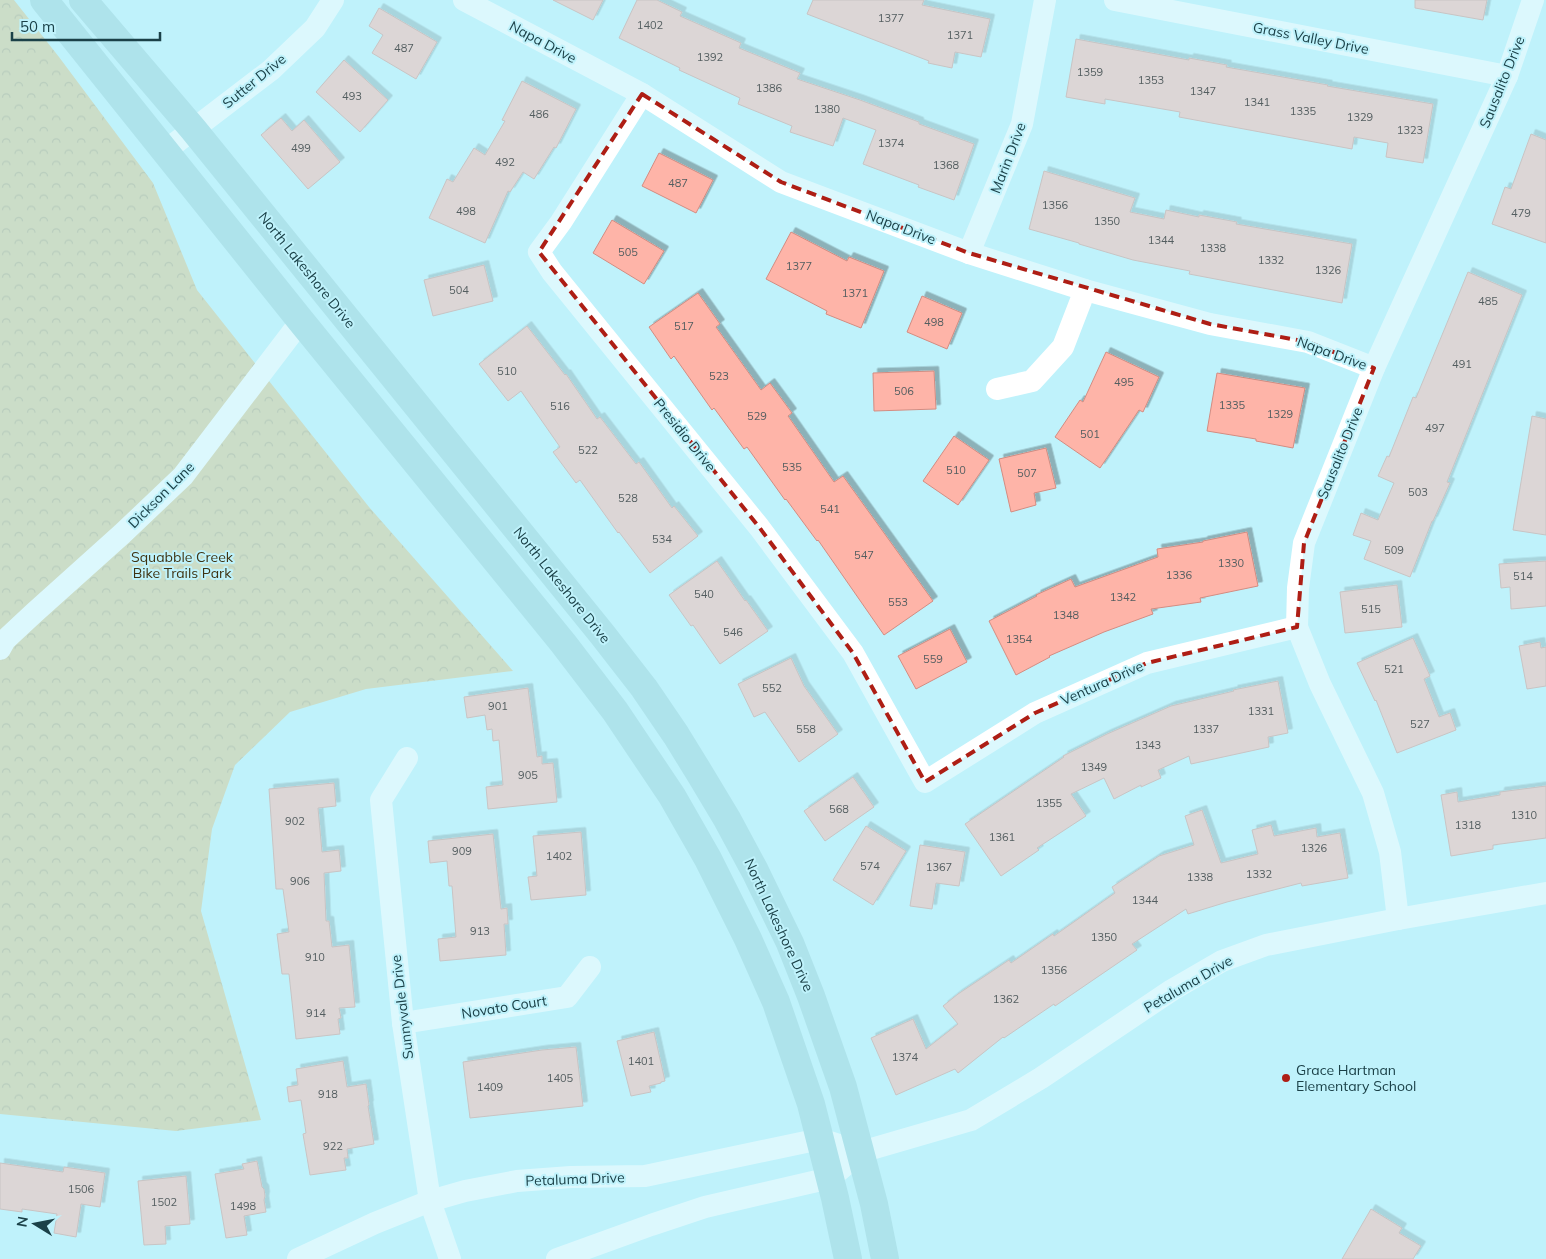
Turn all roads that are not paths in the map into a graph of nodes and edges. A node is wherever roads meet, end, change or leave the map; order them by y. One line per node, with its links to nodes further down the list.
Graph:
1 (44, 0): 11 (main road)
2 (83, 0): 10 (main road, North Lakeshore Drive)
3 (333, 0): 10 (street, Sutter Drive)
4 (464, 0): 9 (street, Napa Drive)
5 (1045, 0): 12 (street, Marin Drive)
6 (1115, 0): 8 (street, Grass Valley Drive)
7 (1533, 0): 8 (street, Sausalito Drive)
8 (1507, 76): 16 (street, Sausalito Drive)
9 (642, 94): 12 (street, Napa Drive); 21 (street, Presidio Drive)
10 (193, 129): 11 (street, Sutter Drive); 14 (main road, North Lakeshore Drive)
11 (165, 151): 15 (main road)
12 (969, 253): 13 (street, Napa Drive)
13 (1085, 290): 16 (street, Napa Drive); 17 (street)
14 (330, 298): 15 (main road); 27 (main road, North Lakeshore Drive)
15 (301, 321): 19 (street, Dickson Lane); 26 (main road)
16 (1374, 368): 18 (street, Sausalito Drive)
17 (997, 389)
18 (1297, 627): 21 (street, Ventura Drive); 23 (street, Sausalito Drive)
19 (0, 649)
20 (407, 758): 25 (street, Sunnyvale Drive)
21 (925, 782)
22 (1546, 893): 23 (street, Petaluma Drive)
23 (1398, 919): 27 (street, Petaluma Drive)
24 (590, 967): 25 (street, Novato Court)
25 (403, 1023): 29 (street, Sunnyvale Drive)
26 (820, 1140): 27 (street, Petaluma Drive); 28 (main road); 29 (street, Petaluma Drive)
27 (861, 1152): 28 (street, Petaluma Drive); 34 (main road, North Lakeshore Drive)
28 (830, 1178): 32 (street, Petaluma Drive); 33 (main road)
29 (430, 1202): 30 (street, Petaluma Drive); 31 (street, Sunnyvale Drive)
30 (298, 1259)
31 (450, 1259)
32 (557, 1259)
33 (848, 1259)
34 (885, 1259)

